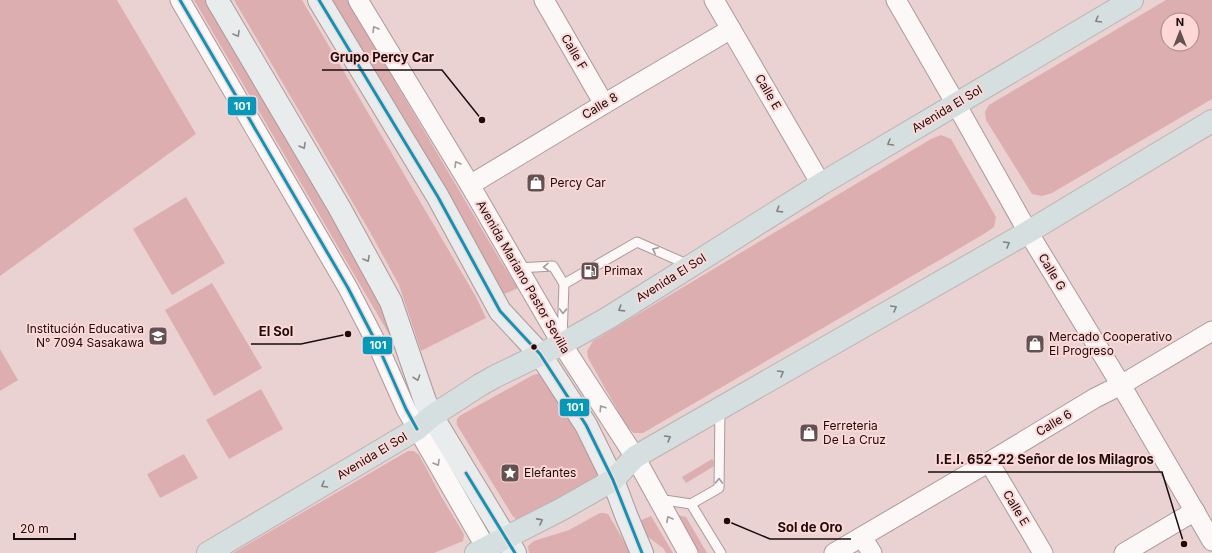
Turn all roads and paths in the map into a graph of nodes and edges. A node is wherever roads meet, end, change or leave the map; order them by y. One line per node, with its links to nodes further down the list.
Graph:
1 (180, 0): 24 (street)
2 (218, 0): 24 (main road, one-way to 24)
3 (319, 0): 21 (main road, Avenida Mariano Pastor Sevilla)
4 (358, 0): 14 (street, Avenida Mariano Pastor Sevilla, one-way to 4)
5 (544, 0): 10 (street, Calle F)
6 (714, 0): 9 (street, Calle E)
7 (896, 0): 11 (street, Calle G)
8 (1132, 0): 11 (main road, Avenida El Sol, one-way to 11)
9 (731, 29): 10 (street, Calle 8); 13 (street, Calle E)
10 (604, 104): 14 (street, Calle 8)
11 (956, 104): 13 (main road, Avenida El Sol, one-way to 13); 15 (street, Calle G)
12 (1212, 120): 15 (main road)
13 (821, 184): 16 (main road, Avenida El Sol, one-way to 16)
14 (470, 185): 17 (street, Avenida Mariano Pastor Sevilla)
15 (1028, 232): 22 (street, Calle G); 23 (main road, one-way to 15)
16 (690, 266): 18 (lane, one-way to 18); 20 (main road, Avenida El Sol, one-way to 20)
17 (518, 268): 18 (lane, one-way to 17); 20 (street, Avenida Mariano Pastor Sevilla)
18 (564, 284): 20 (lane, one-way to 20)
19 (1212, 331): 22 (street, Calle 6)
20 (562, 344): 21 (main road, Avenida El Sol); 25 (street, Avenida Mariano Pastor Sevilla, one-way to 20)
21 (540, 354): 24 (main road, Avenida El Sol); 27 (main road, Avenida Mariano Pastor Sevilla)
22 (1121, 385): 26 (street, Calle 6); 30 (street, Calle G)
23 (720, 409): 25 (main road, one-way to 23); 29 (lane, one-way to 23)
24 (425, 423): 33 (main road, one-way to 33); 34 (main road, Avenida El Sol, one-way to 34)
25 (635, 458): 27 (main road); 28 (street, Avenida Mariano Pastor Sevilla)
26 (989, 462): 31 (street, Calle 6); 40 (street, Calle E)
27 (613, 480): 33 (main road, one-way to 27); 35 (main road, Avenida Mariano Pastor Sevilla)
28 (658, 499): 29 (lane); 36 (street, Avenida Mariano Pastor Sevilla, one-way to 28)
29 (691, 504): 37 (lane)
30 (1195, 511): 32 (street, Calle G); 41 (street)
31 (862, 537): 38 (street, Calle 6); 39 (street)
32 (1212, 541)
33 (494, 549)
34 (208, 553)
35 (642, 553)
36 (688, 553)
37 (721, 553)
38 (834, 553)
39 (872, 553)
40 (1043, 553)
41 (1124, 553)

